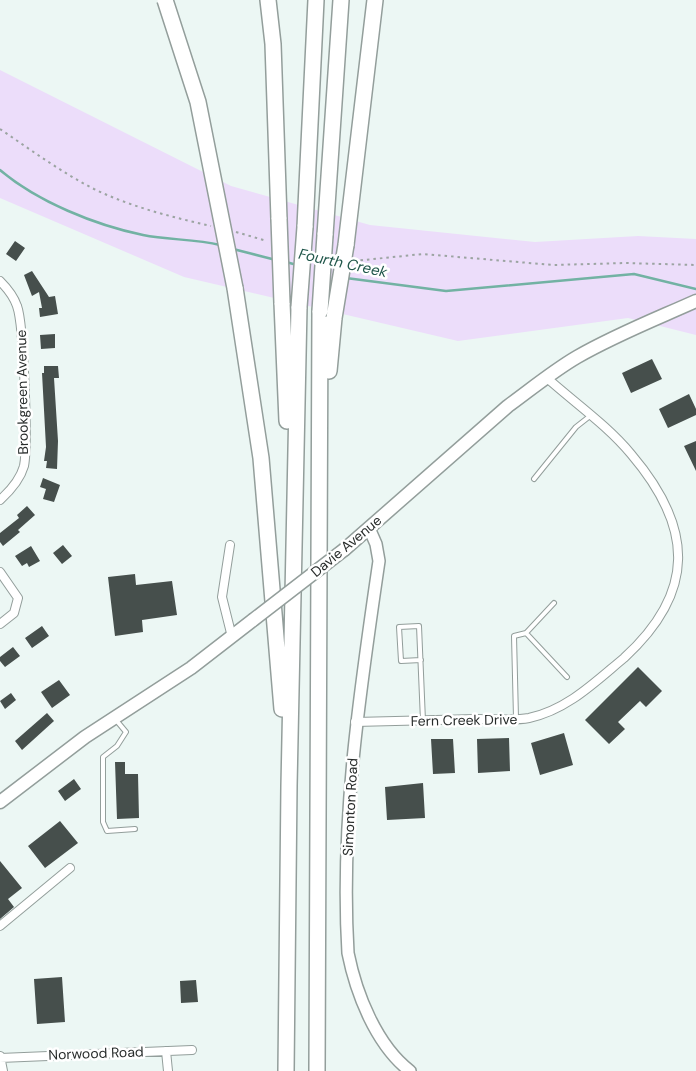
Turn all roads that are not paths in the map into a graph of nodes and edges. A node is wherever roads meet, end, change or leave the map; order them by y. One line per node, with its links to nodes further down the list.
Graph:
1 (166, 0): 29 (highway, bridge)
2 (268, 0): 17 (highway, bridge)
3 (316, 0): 17 (highway, bridge)
4 (341, 0): 12 (highway, bridge)
5 (375, 0): 7 (highway)
6 (379, 0): 7 (highway)
7 (370, 55): 12 (highway, bridge)
8 (0, 281): 14 (street, Brookgreen Avenue)
9 (692, 303): 10 (main road, Davie Avenue)
10 (547, 378): 11 (street, Fern Creek Drive); 15 (main road, Davie Avenue)
11 (590, 416): 13 (lane); 26 (street, Fern Creek Drive)
12 (320, 460): 40 (highway)
13 (534, 479)
14 (0, 500)
15 (369, 528): 22 (main road, Davie Avenue, bridge); 28 (street, Simonton Road)
16 (230, 545): 22 (street)
17 (293, 565): 29 (highway)
18 (0, 572): 20 (street)
19 (554, 603): 21 (lane)
20 (0, 624)
21 (526, 633): 24 (lane); 26 (lane)
22 (232, 637): 25 (main road, Davie Avenue)
23 (421, 660): 23 (lane); 27 (lane)
24 (567, 677)
25 (115, 718): 30 (main road, Davie Avenue); 31 (lane)
26 (516, 718): 27 (street, Fern Creek Drive)
27 (423, 721): 28 (street, Fern Creek Drive)
28 (356, 722): 41 (street, Simonton Road)
29 (289, 786): 39 (highway)
30 (0, 802)
31 (135, 829)
32 (70, 868): 33 (street)
33 (0, 926)
34 (192, 1050): 35 (street, Norwood Road)
35 (166, 1051): 36 (street, Norwood Road); 38 (street)
36 (0, 1058): 37 (street)
37 (3, 1071)
38 (168, 1071)
39 (286, 1071)
40 (317, 1071)
41 (410, 1071)

